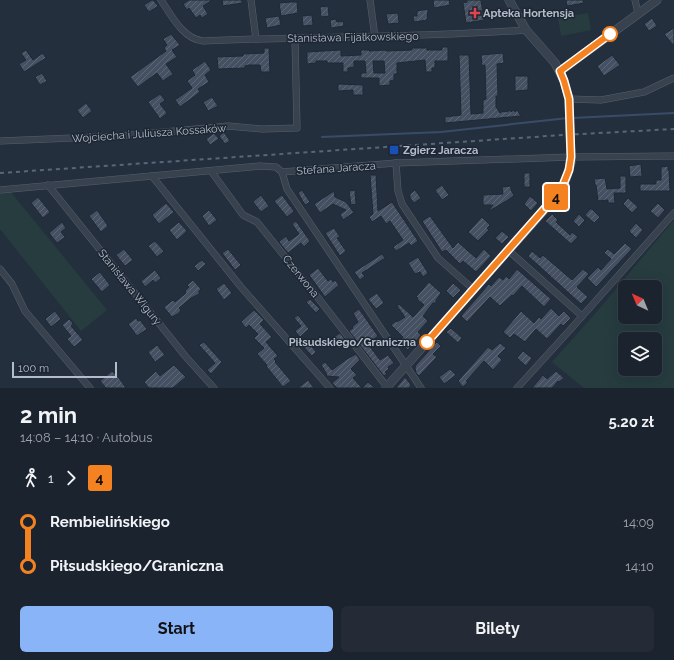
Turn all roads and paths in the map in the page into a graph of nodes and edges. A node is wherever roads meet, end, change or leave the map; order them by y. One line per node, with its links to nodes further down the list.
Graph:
1 (161, 0): 10 (street, Stanisława Fijałkowskiego)
2 (251, 0): 10 (street)
3 (370, 0): 9 (street)
4 (510, 0): 8 (street)
5 (635, 0): 7 (street)
6 (657, 0): 7 (street)
7 (638, 13): 12 (street)
8 (526, 30): 9 (street, Stanisława Fijałkowskiego); 12 (street)
9 (375, 37): 11 (street, Stanisława Fijałkowskiego)
10 (256, 39): 11 (street, Stanisława Fijałkowskiego)
11 (295, 39): 15 (street, Wojciecha i Juliusza Kossaków)
12 (560, 71): 14 (street)
13 (674, 78): 14 (street)
14 (569, 99): 17 (street)
15 (0, 141)
16 (674, 156): 17 (street, Stefana Jaracza)
17 (571, 157): 18 (street, Stefana Jaracza); 25 (street)
18 (396, 163): 20 (street, Stefana Jaracza); 27 (street)
19 (210, 171): 20 (street, Stefana Jaracza); 21 (street, Stefana Jaracza); 30 (street, Czerwona)
20 (282, 172): 29 (street)
21 (152, 176): 22 (street, Stefana Jaracza); 33 (street)
22 (48, 185): 23 (street, Stefana Jaracza); 32 (street, Stanisława Wigury)
23 (0, 190)
24 (674, 213): 28 (street)
25 (508, 250): 27 (street); 28 (street)
26 (0, 269): 31 (street)
27 (473, 290): 29 (street)
28 (582, 316): 35 (street)
29 (406, 366): 30 (street); 34 (street)
30 (386, 387)
31 (90, 388)
32 (214, 388)
33 (330, 388)
34 (421, 388)
35 (517, 388)

